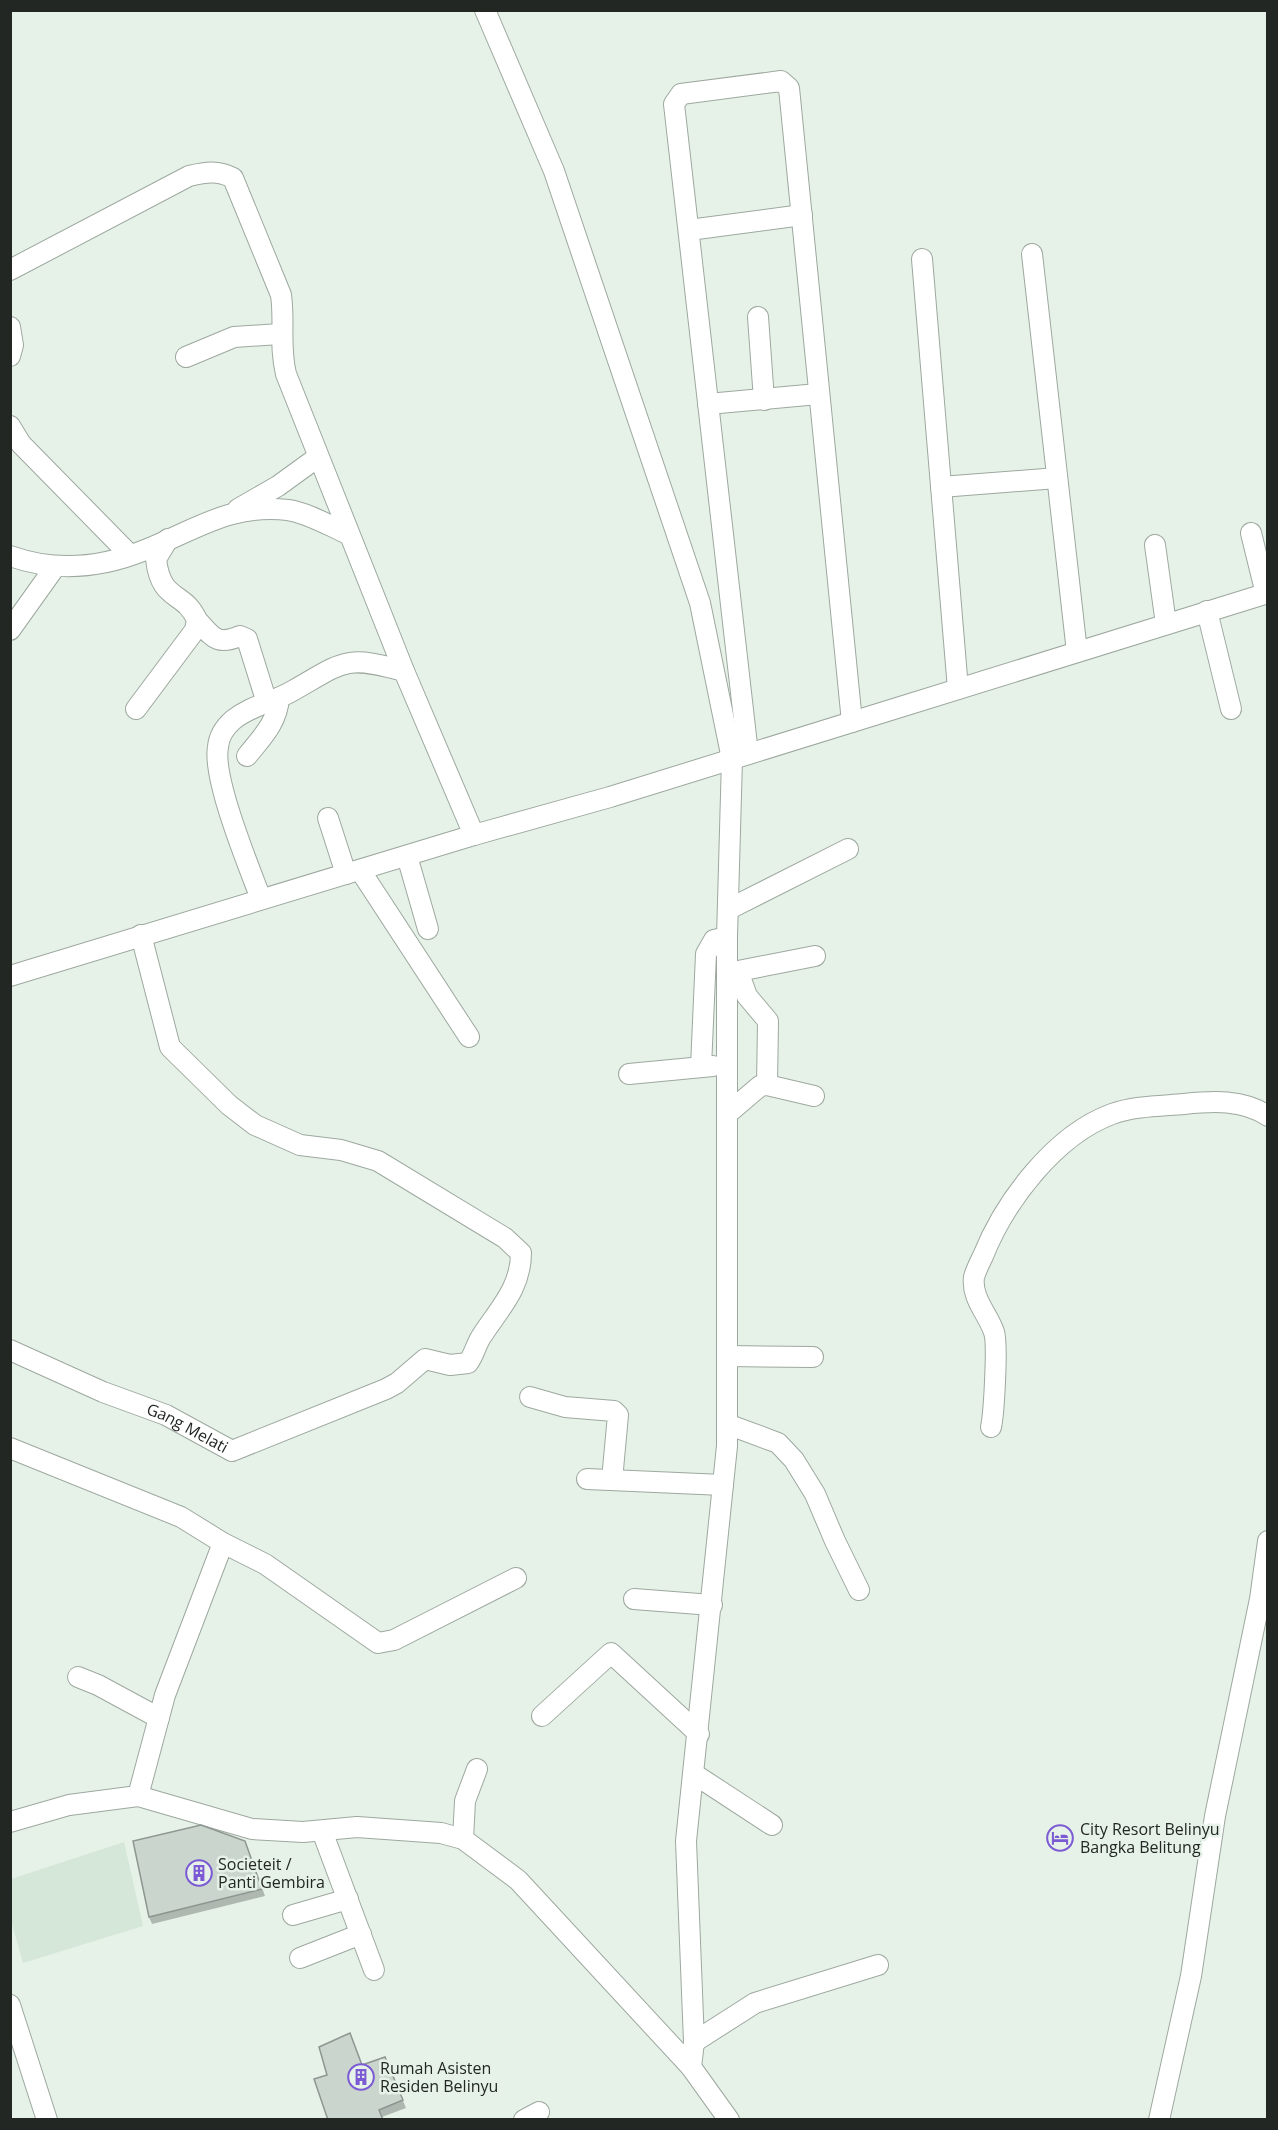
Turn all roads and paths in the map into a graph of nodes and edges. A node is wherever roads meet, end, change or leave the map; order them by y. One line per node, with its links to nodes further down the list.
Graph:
1 (485, 10): 40 (street)
2 (802, 215): 3 (street); 3 (street); 12 (street)
3 (688, 230): 14 (street)
4 (1032, 254): 17 (street)
5 (922, 259): 18 (street)
6 (10, 270): 9 (street)
7 (758, 317): 13 (street)
8 (10, 327): 10 (street)
9 (280, 334): 11 (street); 16 (street)
10 (10, 356)
11 (186, 357)
12 (818, 394): 13 (street); 38 (street)
13 (764, 400): 14 (street)
14 (708, 405): 40 (street)
15 (10, 426): 24 (street)
16 (318, 457): 19 (street); 21 (street)
17 (1057, 478): 18 (street); 32 (street)
18 (941, 487): 34 (street)
19 (234, 512): 21 (street); 22 (street)
20 (1251, 533): 27 (street)
21 (348, 534): 33 (street)
22 (168, 539): 24 (street); 29 (street)
23 (1155, 545): 30 (street)
24 (130, 555): 26 (street)
25 (10, 556): 26 (street)
26 (55, 567): 31 (street)
27 (1267, 594): 28 (street)
28 (1208, 611): 30 (street); 37 (street)
29 (197, 621): 35 (street); 36 (street)
30 (1166, 624): 32 (street)
31 (10, 630)
32 (1077, 652): 34 (street)
33 (404, 671): 35 (street); 42 (street)
34 (958, 689): 38 (street)
35 (273, 701): 39 (street); 46 (street)
36 (136, 709)
37 (1231, 709)
38 (852, 722): 40 (street)
39 (247, 756)
40 (740, 756): 42 (street); 47 (street)
41 (328, 818): 45 (street)
42 (474, 835): 44 (street)
43 (848, 849): 47 (street)
44 (407, 856): 45 (street); 48 (street)
45 (353, 872): 46 (street); 54 (street)
46 (261, 899): 49 (street)
47 (729, 909): 50 (street)
48 (428, 929)
49 (141, 935): 53 (street); 62 (street, Gang Melati)
50 (727, 937): 52 (street); 56 (street)
51 (815, 956): 52 (street)
52 (733, 972): 55 (street); 58 (street)
53 (10, 976)
54 (469, 1037)
55 (727, 1065): 56 (street); 60 (street)
56 (701, 1067): 57 (street)
57 (629, 1074)
58 (767, 1085): 59 (street); 60 (street)
59 (813, 1096)
60 (727, 1114): 63 (street)
61 (1268, 1116): 67 (street)
62 (10, 1350)
63 (727, 1356): 64 (street); 66 (street)
64 (813, 1357)
65 (530, 1397): 70 (street)
66 (727, 1424): 71 (street); 75 (street)
67 (991, 1427)
68 (10, 1448): 73 (street)
69 (587, 1479): 70 (street)
70 (612, 1480): 71 (street)
71 (723, 1485): 77 (street)
72 (1268, 1540): 100 (street)
73 (223, 1543): 74 (street); 80 (street)
74 (516, 1578)
75 (859, 1590)
76 (634, 1599): 77 (street)
77 (712, 1605): 81 (street)
78 (78, 1677): 80 (street)
79 (542, 1716): 81 (street)
80 (159, 1718): 84 (street)
81 (699, 1734): 83 (street)
82 (477, 1768): 88 (street)
83 (692, 1781): 86 (street); 96 (street)
84 (138, 1796): 85 (street); 87 (street)
85 (10, 1822)
86 (772, 1825)
87 (322, 1830): 88 (street); 89 (street)
88 (463, 1839): 97 (street)
89 (348, 1899): 90 (street); 91 (street)
90 (293, 1915)
91 (361, 1934): 92 (street); 94 (street)
92 (300, 1958)
93 (878, 1965): 96 (street)
94 (374, 1970)
95 (10, 2005): 98 (street)
96 (694, 2042): 97 (street)
97 (691, 2067): 99 (street)
98 (47, 2120)
99 (729, 2120)
100 (1159, 2120)

